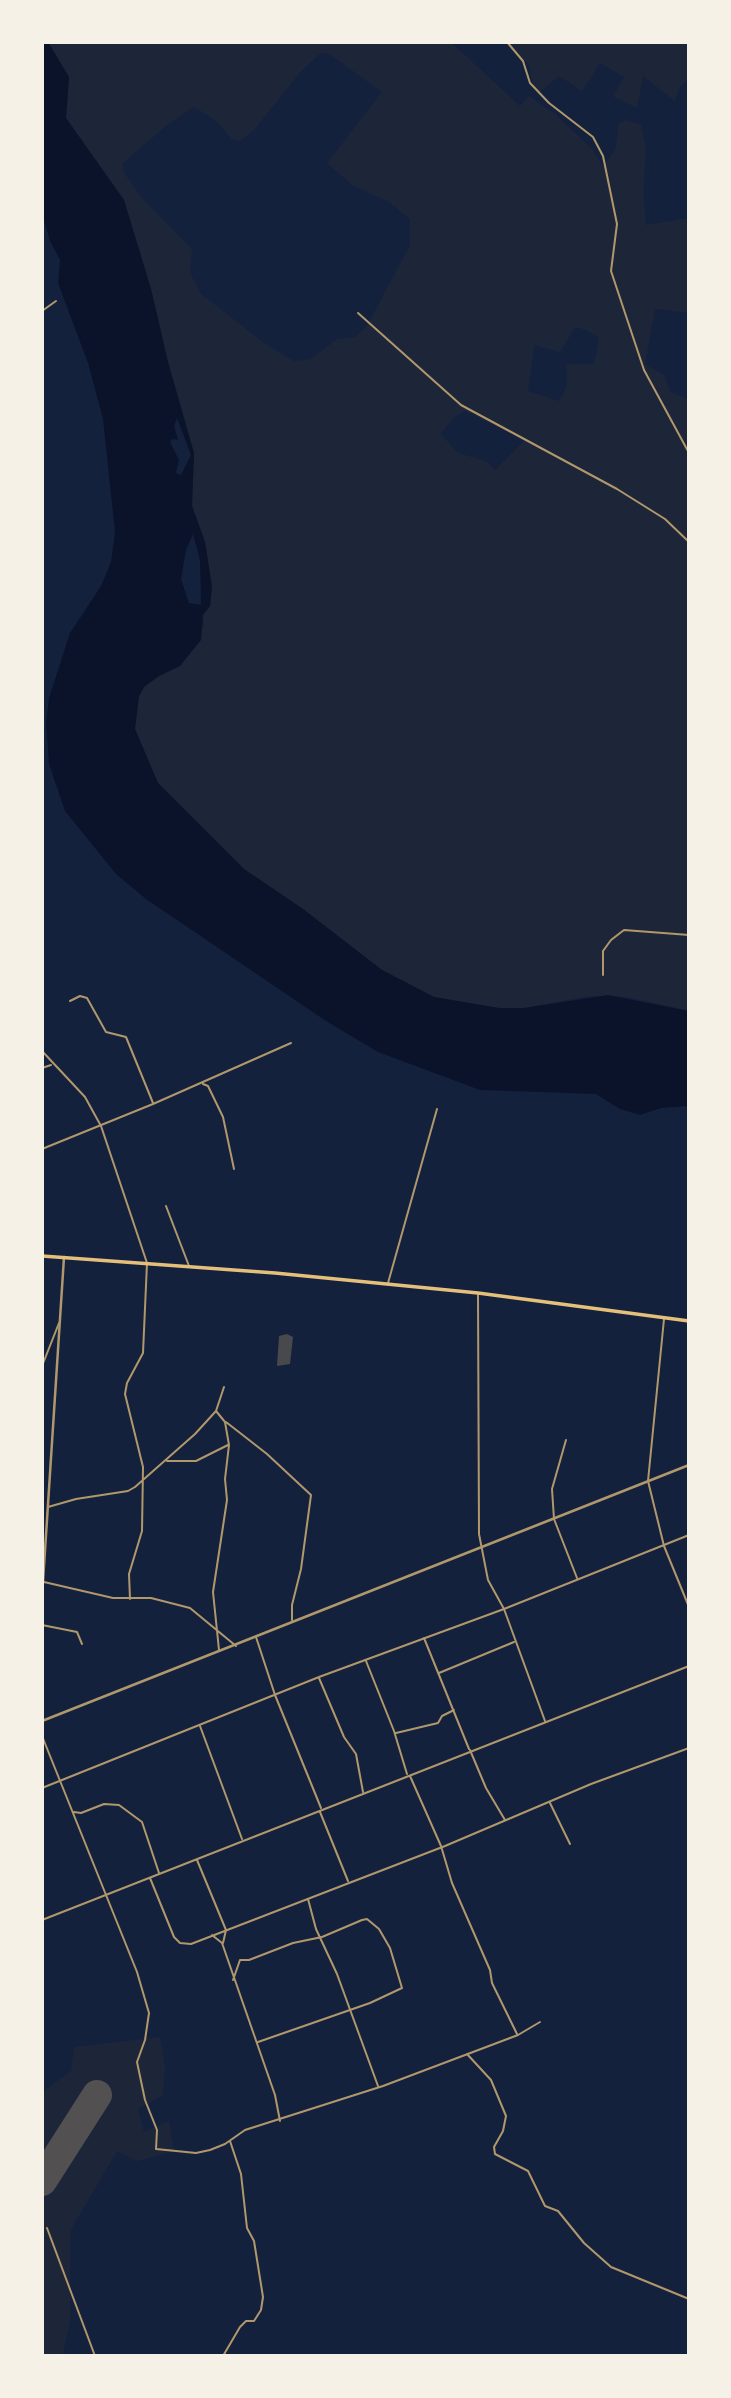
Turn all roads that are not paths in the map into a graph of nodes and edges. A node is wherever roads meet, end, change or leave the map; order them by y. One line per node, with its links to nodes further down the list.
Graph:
1 (508, 42): 5 (street)
2 (56, 301): 3 (street)
3 (42, 311)
4 (358, 313): 6 (street)
5 (689, 453)
6 (689, 542)
7 (689, 935): 10 (street)
8 (43, 944): 9 (street)
9 (42, 948)
10 (603, 975)
11 (70, 1001): 17 (street)
12 (291, 1043): 16 (street)
13 (42, 1051): 14 (street)
14 (52, 1064): 15 (street); 19 (street)
15 (42, 1068)
16 (202, 1083): 17 (street); 21 (street)
17 (153, 1104): 19 (street)
18 (438, 1109): 27 (street)
19 (101, 1126): 20 (street); 25 (street)
20 (42, 1149)
21 (234, 1170)
22 (166, 1206): 26 (street)
23 (42, 1256): 24 (main road)
24 (64, 1257): 25 (main road); 31 (street)
25 (147, 1263): 26 (main road); 40 (street)
26 (189, 1266): 27 (main road)
27 (388, 1284): 28 (main road)
28 (478, 1293): 29 (main road); 45 (street)
29 (664, 1318): 30 (main road); 41 (street)
30 (689, 1321)
31 (60, 1322): 32 (street); 42 (street)
32 (42, 1366)
33 (224, 1387): 34 (street)
34 (216, 1411): 35 (street); 38 (street)
35 (225, 1422): 37 (street); 53 (street)
36 (566, 1440): 43 (street)
37 (229, 1445): 38 (street); 55 (street)
38 (165, 1461): 40 (street)
39 (689, 1465): 41 (street)
40 (143, 1477): 42 (street); 50 (street)
41 (648, 1481): 43 (street); 46 (street)
42 (47, 1507): 47 (street)
43 (554, 1519): 45 (street); 48 (street)
44 (689, 1535): 46 (street)
45 (483, 1546): 52 (street); 53 (street)
46 (664, 1546): 48 (street); 51 (street)
47 (43, 1579): 49 (street); 50 (street)
48 (577, 1579): 52 (street)
49 (42, 1597)
50 (130, 1599): 55 (street)
51 (689, 1607)
52 (504, 1609): 57 (street); 58 (street)
53 (292, 1621): 56 (street)
54 (42, 1625): 59 (street)
55 (216, 1628): 60 (street); 61 (street)
56 (255, 1636): 60 (street); 66 (street)
57 (424, 1637): 62 (street); 64 (street)
58 (515, 1642): 64 (street); 69 (street)
59 (82, 1644)
60 (236, 1646): 61 (street)
61 (219, 1651): 68 (street)
62 (365, 1659): 65 (street); 71 (street)
63 (689, 1666): 69 (street)
64 (439, 1673): 67 (street)
65 (318, 1677): 66 (street); 78 (street)
66 (275, 1695): 70 (street); 80 (street)
67 (454, 1710): 71 (street); 74 (street)
68 (42, 1721)
69 (546, 1722): 74 (street)
70 (199, 1726): 76 (street); 83 (street)
71 (395, 1734): 75 (street)
72 (42, 1736): 76 (street)
73 (689, 1748): 79 (street)
74 (470, 1750): 75 (street); 82 (street)
75 (408, 1775): 78 (street); 85 (street)
76 (60, 1781): 77 (street); 81 (street)
77 (42, 1788)
78 (363, 1793): 80 (street)
79 (550, 1802): 82 (street); 84 (street)
80 (321, 1810): 83 (street); 89 (street)
81 (72, 1812): 87 (street); 90 (street)
82 (506, 1821): 85 (street)
83 (242, 1840): 86 (street)
84 (570, 1844)
85 (441, 1846): 89 (street); 100 (street)
86 (196, 1859): 87 (street); 93 (street)
87 (159, 1873): 88 (street)
88 (149, 1877): 90 (street); 94 (street)
89 (348, 1882): 91 (street)
90 (106, 1895): 92 (street); 105 (street)
91 (307, 1898): 93 (street); 95 (street)
92 (42, 1920)
93 (226, 1930): 94 (street); 96 (street)
94 (211, 1935): 96 (street)
95 (322, 1937): 97 (street); 98 (street); 98 (street)
96 (222, 1943): 97 (street)
97 (233, 1980): 101 (street)
98 (349, 2009): 101 (street); 103 (street)
99 (540, 2022): 100 (street)
100 (518, 2035): 102 (street)
101 (258, 2042): 104 (street)
102 (467, 2053): 103 (street); 107 (street)
103 (379, 2087): 104 (street)
104 (280, 2121): 105 (street)
105 (230, 2140): 109 (street)
106 (47, 2228): 108 (street)
107 (689, 2299)
108 (95, 2356)
109 (223, 2356)

